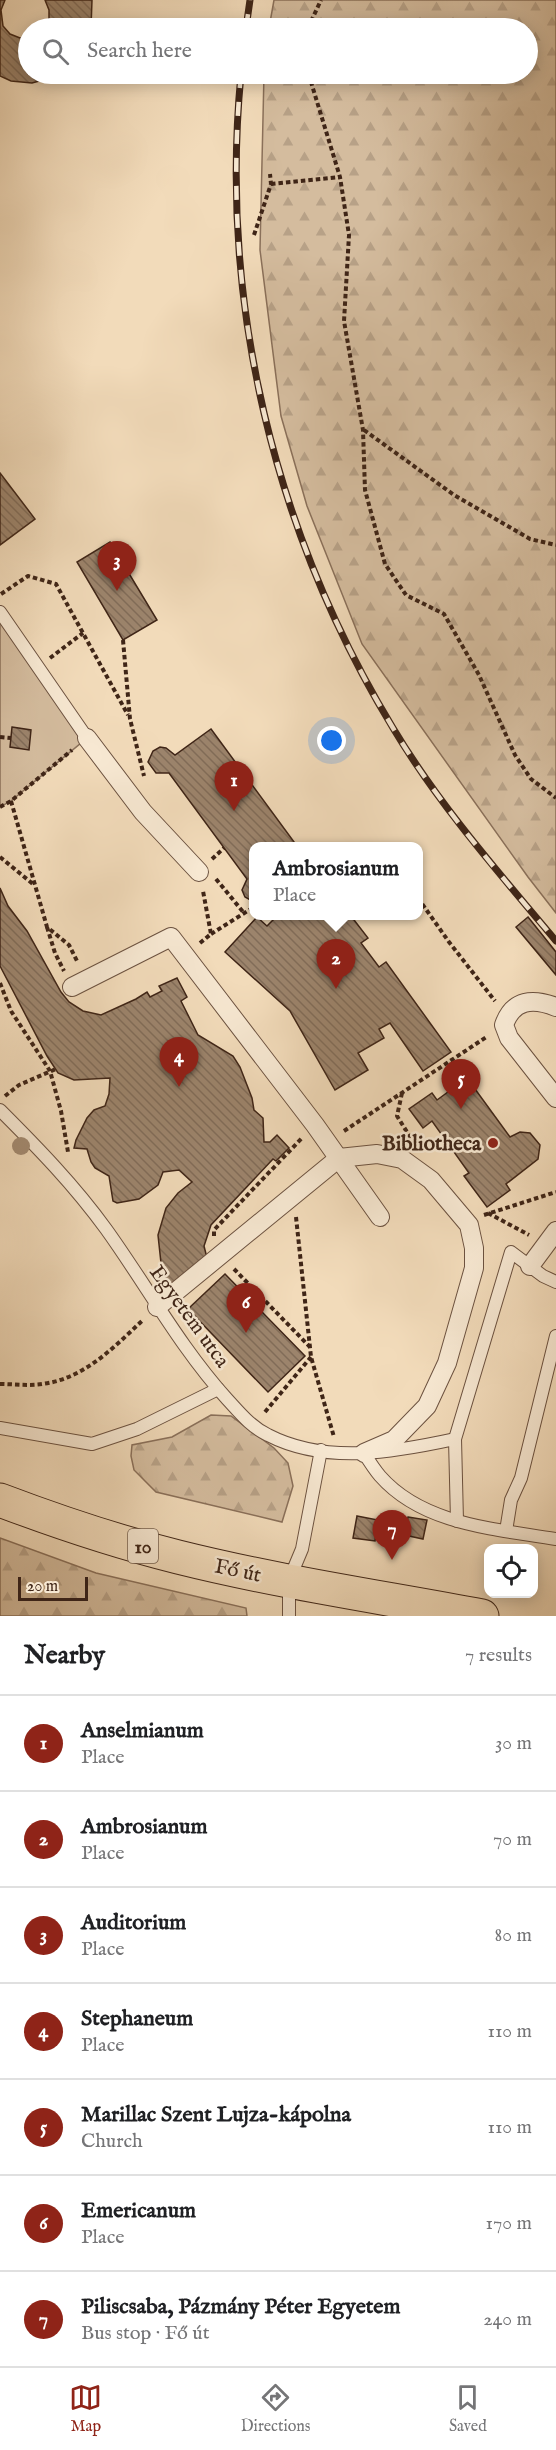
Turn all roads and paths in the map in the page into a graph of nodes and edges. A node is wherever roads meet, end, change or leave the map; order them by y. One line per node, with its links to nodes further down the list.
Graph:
1 (321, 0): 2 (path)
2 (313, 18)
3 (312, 84): 5 (path)
4 (270, 174): 6 (path)
5 (340, 177): 6 (path); 8 (path)
6 (271, 184): 7 (path)
7 (254, 235)
8 (363, 430): 9 (path); 20 (path)
9 (556, 545)
10 (0, 595): 12 (path)
11 (0, 612): 14 (lane)
12 (83, 633): 14 (path); 15 (path)
13 (123, 640): 15 (path)
14 (38, 667): 18 (lane)
15 (129, 718): 19 (path)
16 (0, 737): 17 (path)
17 (11, 738)
18 (87, 738): 21 (path); 25 (street)
19 (145, 781)
20 (556, 798)
21 (10, 801): 22 (path); 26 (path)
22 (0, 807)
23 (224, 848): 25 (path)
24 (0, 856): 26 (path)
25 (202, 869): 29 (path); 31 (path)
26 (34, 884): 30 (path)
27 (423, 905): 36 (path)
28 (249, 910): 29 (path)
29 (244, 913): 31 (path)
30 (47, 927): 34 (path); 34 (path)
31 (211, 934): 32 (path)
32 (185, 955): 34 (street); 43 (street)
33 (0, 983): 38 (path)
34 (77, 985)
35 (556, 1007): 36 (street)
36 (505, 1020): 39 (path); 40 (street)
37 (56, 1069): 38 (path)
38 (50, 1071): 41 (path); 46 (path)
39 (402, 1093): 43 (path); 44 (path)
40 (556, 1098)
41 (0, 1100)
42 (0, 1110): 46 (lane, Egyetem utca)
43 (327, 1142): 45 (street)
44 (414, 1142)
45 (339, 1158): 48 (street); 50 (street); 51 (street)
46 (57, 1166): 55 (lane, Egyetem utca)
47 (556, 1192): 49 (path)
48 (293, 1196): 55 (street); 57 (path)
49 (487, 1213): 51 (path); 52 (path)
50 (380, 1217)
51 (469, 1225): 64 (street)
52 (551, 1237): 53 (street)
53 (530, 1266): 54 (lane); 62 (lane)
54 (556, 1282)
55 (157, 1307): 58 (path); 59 (lane, Egyetem utca)
56 (556, 1336): 68 (lane)
57 (311, 1357): 60 (path); 65 (path)
58 (0, 1384)
59 (218, 1389): 60 (lane, Egyetem utca); 61 (lane)
60 (252, 1427): 63 (lane, Egyetem utca)
61 (0, 1428)
62 (455, 1439): 64 (lane, Egyetem utca); 67 (lane)
63 (321, 1450): 65 (lane, Egyetem utca); 70 (lane)
64 (364, 1453): 65 (lane, Egyetem utca); 67 (lane)
65 (338, 1454)
66 (0, 1500): 70 (main road, Fő út / 10)
67 (457, 1521): 68 (lane)
68 (506, 1531): 69 (lane)
69 (556, 1539)
70 (289, 1580): 71 (lane); 72 (main road, Fő út / 10)
71 (289, 1616)
72 (482, 1616)

